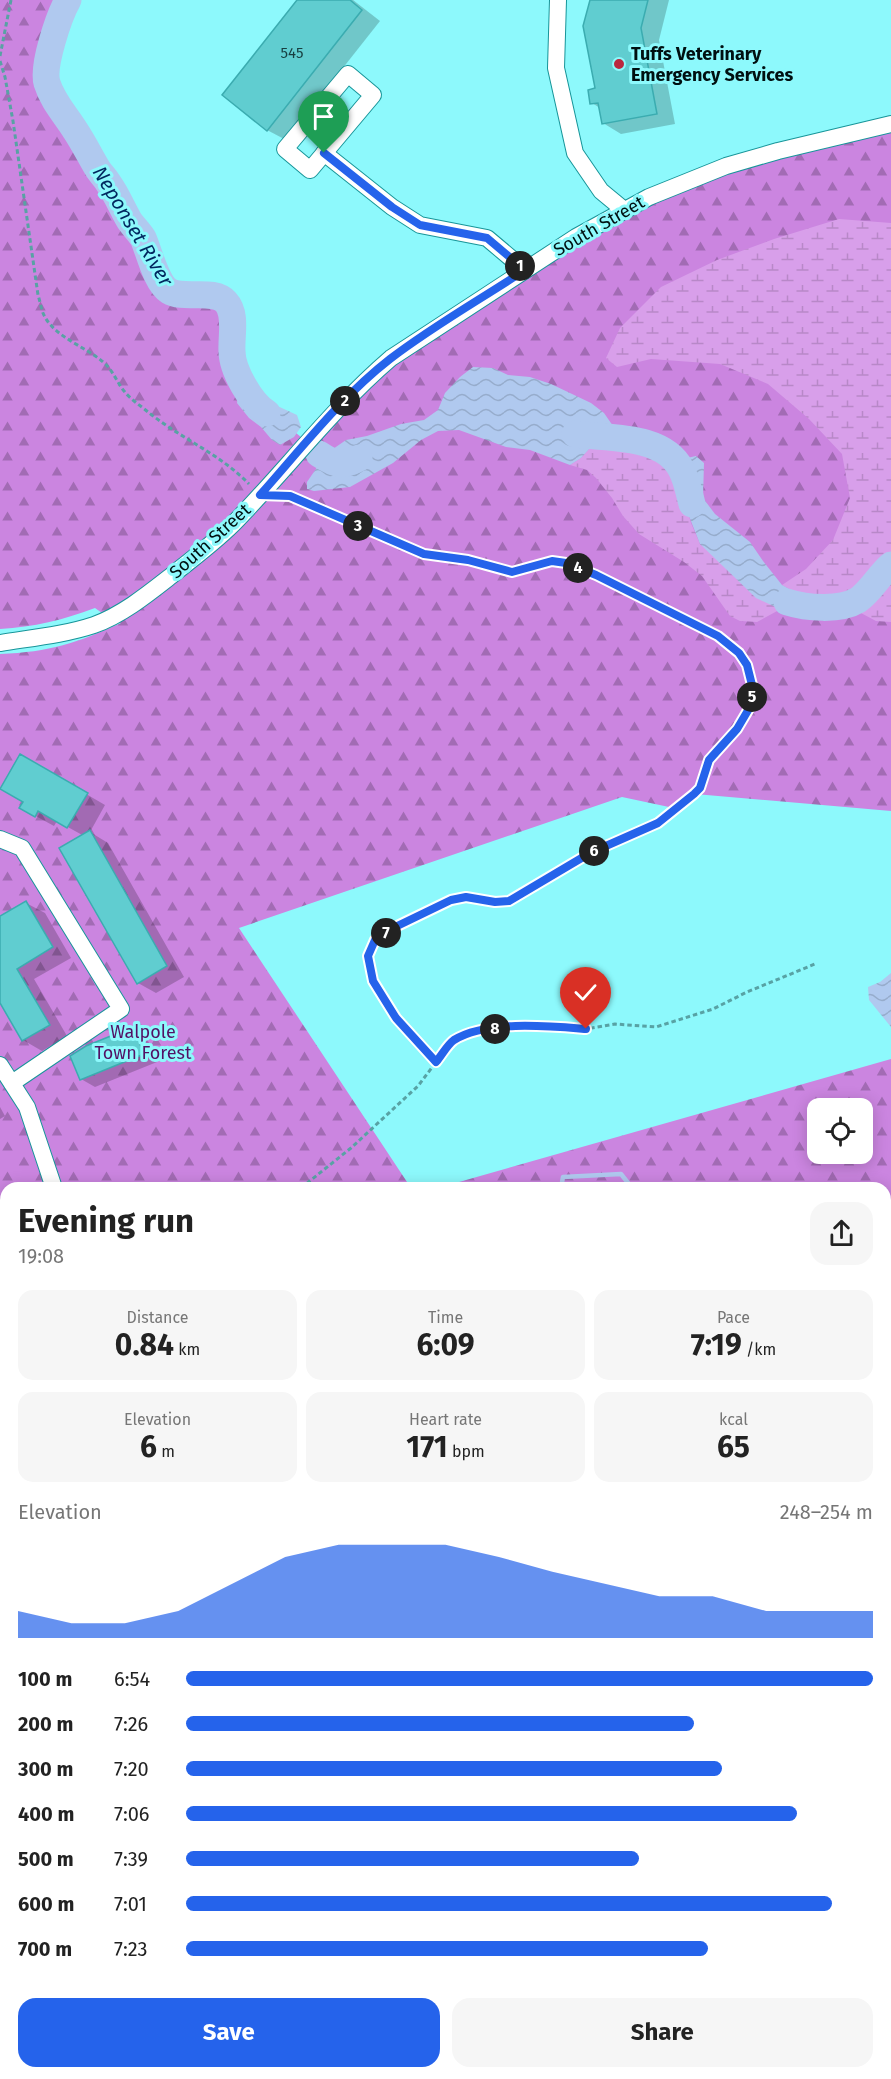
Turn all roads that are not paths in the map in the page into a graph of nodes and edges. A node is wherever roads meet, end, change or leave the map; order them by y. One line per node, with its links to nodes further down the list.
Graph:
1 (558, 0): 4 (street)
2 (891, 124): 4 (street, South Street)
3 (324, 153): 3 (street); 5 (street)
4 (624, 210): 5 (street, South Street)
5 (525, 270): 6 (street, South Street)
6 (0, 643)
7 (0, 839): 9 (street)
8 (0, 1065): 9 (street)
9 (12, 1083): 10 (street)
10 (52, 1182)

